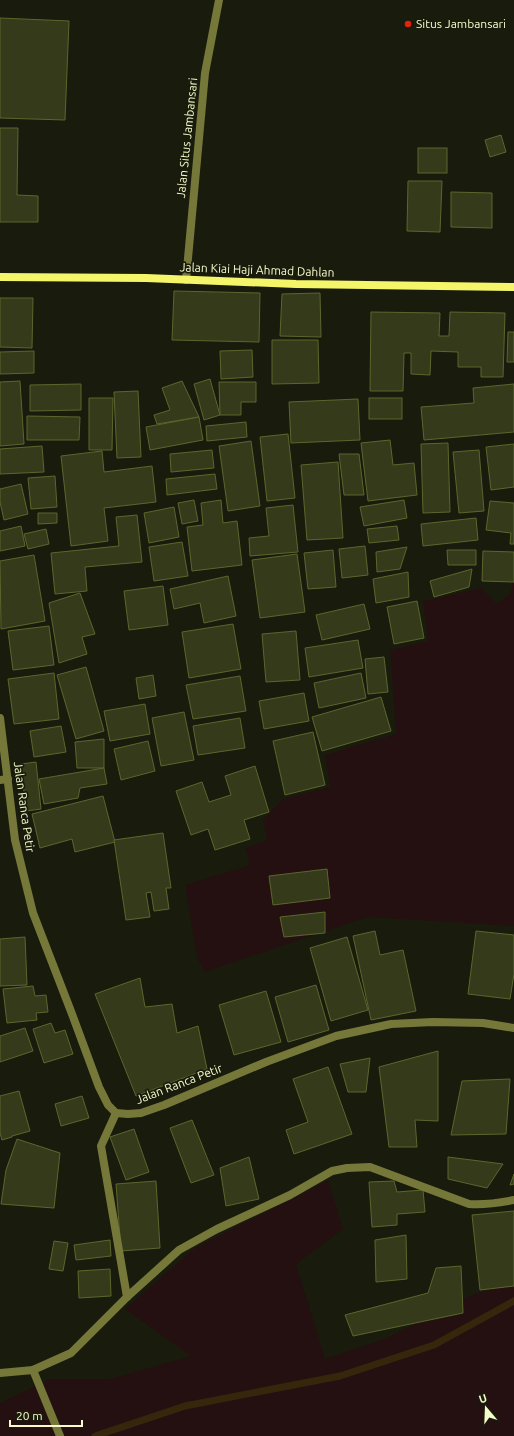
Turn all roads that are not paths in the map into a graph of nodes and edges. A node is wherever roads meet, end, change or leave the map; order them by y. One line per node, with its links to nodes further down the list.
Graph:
1 (219, 0): 3 (street, Jalan Situs Jambansari)
2 (0, 276): 3 (main road, Jalan Kiai Haji Ahmad Dahlan)
3 (186, 280): 4 (main road, Jalan Kiai Haji Ahmad Dahlan)
4 (514, 287)
5 (0, 718): 6 (street, Jalan Ranca Petir)
6 (4, 780): 8 (street, Jalan Ranca Petir)
7 (514, 1028): 8 (street, Jalan Ranca Petir)
8 (116, 1113): 10 (street)
9 (514, 1200): 10 (street)
10 (127, 1297): 11 (street)
11 (33, 1370): 12 (street); 13 (street)
12 (0, 1373)
13 (58, 1432)

